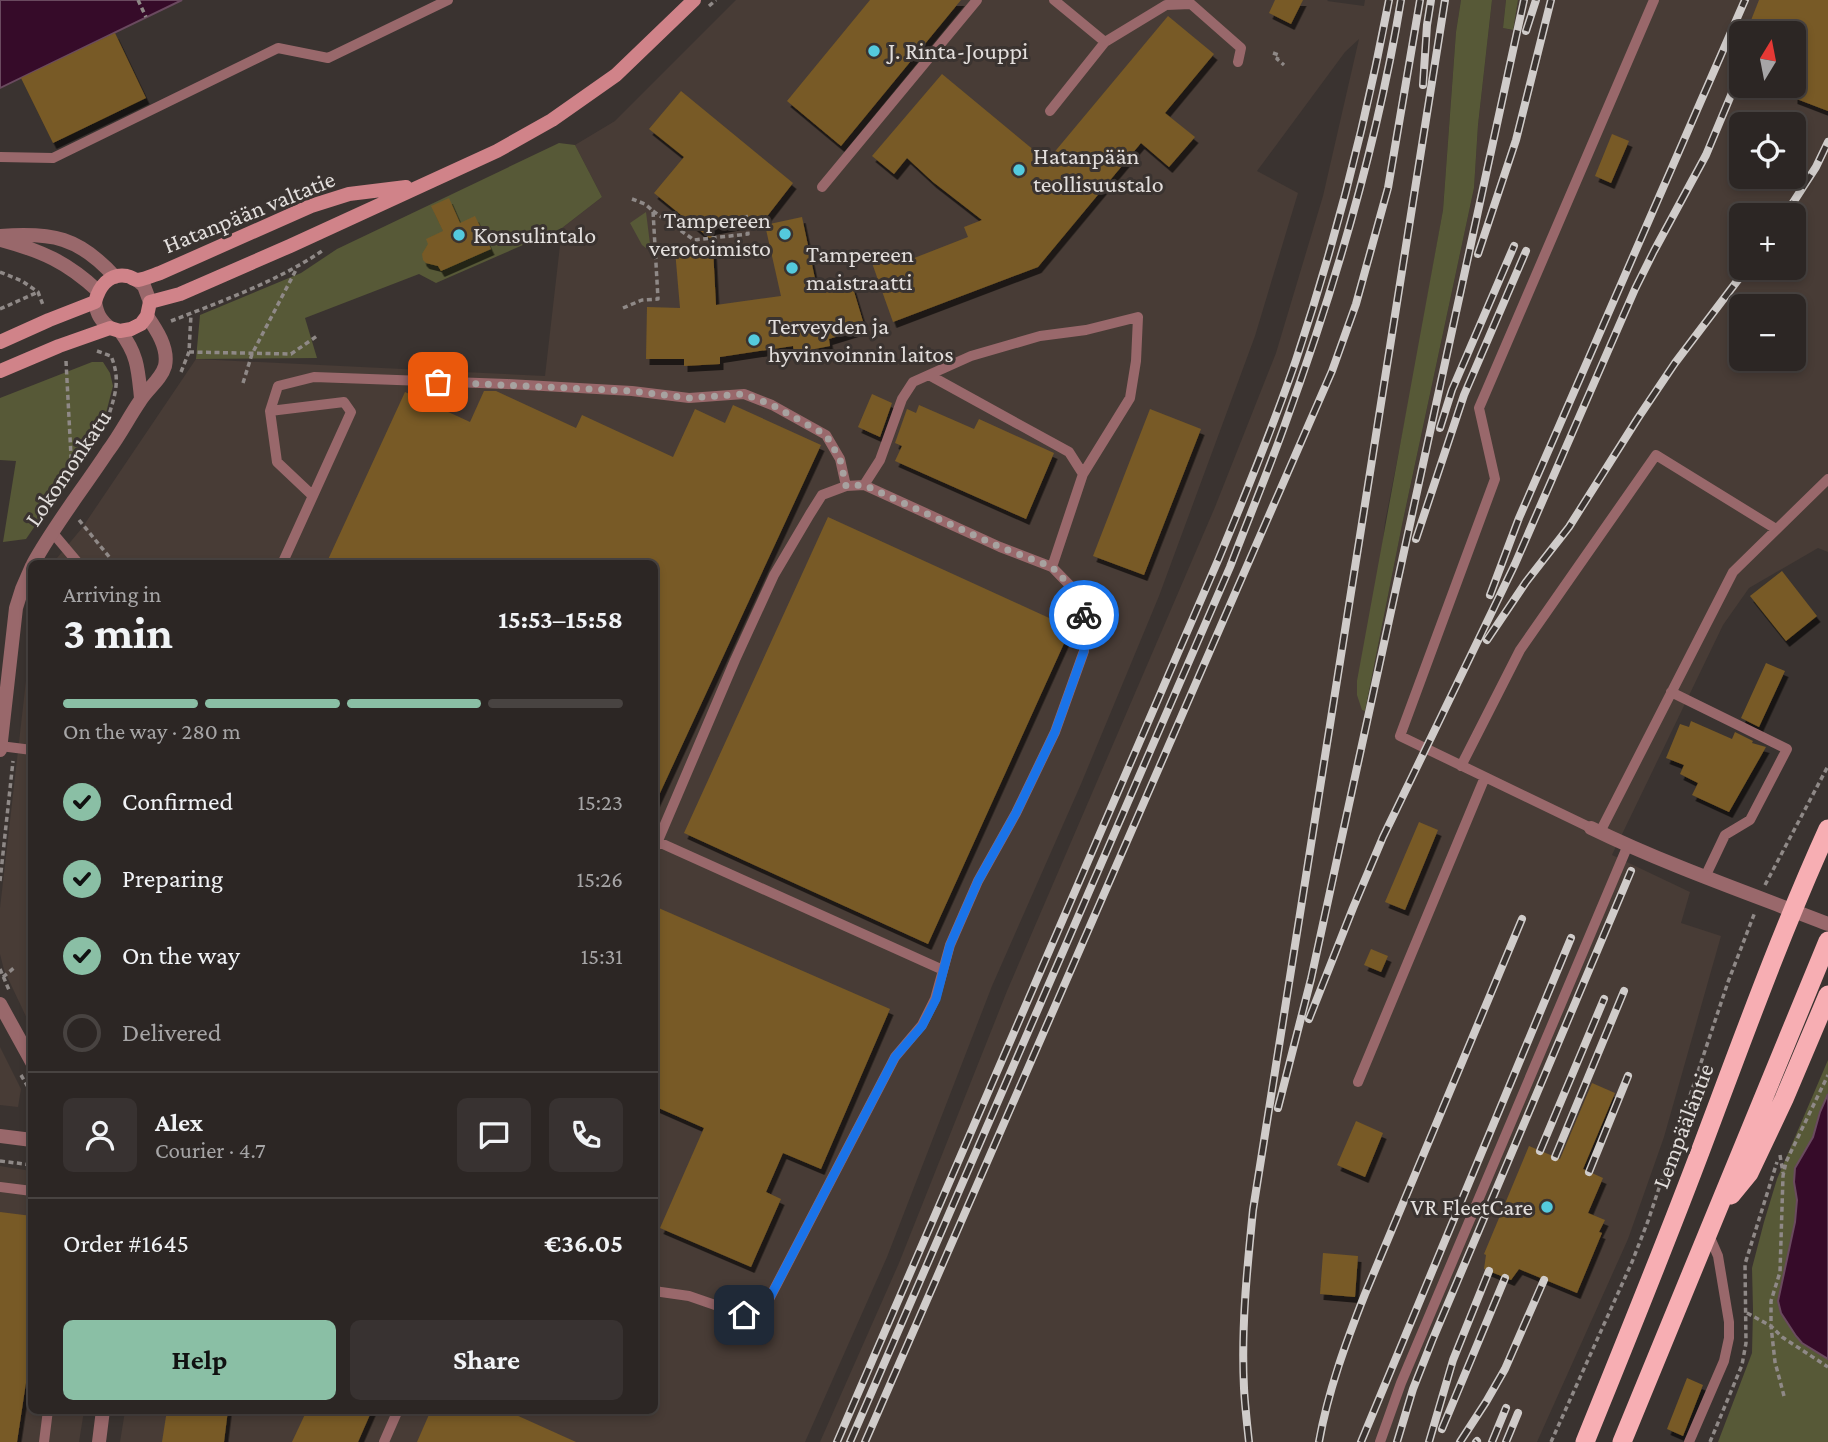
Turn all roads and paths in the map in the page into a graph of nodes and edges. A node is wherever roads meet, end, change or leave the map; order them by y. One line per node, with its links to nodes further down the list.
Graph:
1 (138, 0): 7 (path)
2 (448, 0): 13 (lane)
3 (694, 0): 14 (main road, Hatanpään valtatie)
4 (976, 0): 15 (lane)
5 (1054, 0): 8 (lane)
6 (1654, 0): 59 (lane)
7 (146, 17)
8 (1105, 42): 10 (lane); 12 (lane)
9 (1273, 53): 11 (path)
10 (1238, 62)
11 (1284, 65)
12 (1050, 111)
13 (0, 157)
14 (421, 185): 23 (main road, Hatanpään valtatie); 27 (main road, Hatanpään valtatie)
15 (822, 187)
16 (632, 200): 17 (path)
17 (653, 211): 18 (path); 25 (path)
18 (746, 215)
19 (0, 238): 22 (street); 24 (street)
20 (298, 266): 33 (path)
21 (0, 272): 26 (path)
22 (115, 277): 23 (main road, Hatanpään valtatie); 24 (main road)
23 (137, 280): 27 (street)
24 (97, 297): 28 (street); 30 (main road)
25 (624, 307)
26 (0, 309)
27 (149, 309): 28 (main road, Hatanpään valtatie); 38 (street, Lokomonkatu)
28 (115, 329): 35 (main road, Hatanpään valtatie); 38 (street, Lokomonkatu)
29 (317, 336): 33 (path)
30 (0, 342)
31 (94, 350): 40 (path)
32 (188, 352): 33 (path)
33 (251, 354): 37 (path)
34 (66, 362): 41 (path)
35 (0, 371)
36 (929, 375): 42 (lane); 42 (lane); 44 (lane)
37 (243, 383)
38 (141, 398): 49 (street, Lokomonkatu)
39 (271, 411): 45 (lane); 46 (lane); 46 (lane)
40 (108, 419)
41 (79, 466)
42 (1083, 474): 54 (lane)
43 (1828, 479): 48 (lane)
44 (864, 485): 45 (lane); 54 (lane)
45 (846, 486): 64 (lane)
46 (313, 496): 53 (lane)
47 (81, 521): 52 (path)
48 (1776, 529): 56 (lane); 59 (lane)
49 (52, 532): 50 (street, Lokomonkatu); 51 (lane)
50 (35, 560)
51 (76, 560)
52 (111, 560)
53 (284, 560)
54 (1052, 567): 73 (lane)
55 (28, 575): 57 (street, Lokomonkatu)
56 (1671, 692): 63 (lane); 67 (lane)
57 (0, 748): 58 (lane)
58 (28, 750)
59 (1461, 766): 61 (lane)
60 (1828, 766): 68 (path)
61 (1485, 777): 63 (lane); 79 (lane)
62 (1828, 829): 69 (highway, Lempääläntie)
63 (1595, 830): 66 (street)
64 (658, 839)
65 (658, 845): 73 (lane)
66 (1628, 845): 67 (street); 100 (lane)
67 (1706, 877): 68 (street)
68 (1760, 898): 69 (street); 101 (path)
69 (1792, 910): 70 (street); 102 (highway, Lempääläntie)
70 (1828, 924)
71 (1828, 941): 87 (highway)
72 (15, 967): 74 (path)
73 (943, 970): 89 (lane)
74 (3, 977)
75 (1828, 995): 87 (highway)
76 (0, 1004): 77 (street)
77 (28, 1055)
78 (1828, 1075): 84 (path)
79 (1358, 1083)
80 (0, 1136): 81 (street)
81 (28, 1140)
82 (0, 1161): 83 (path)
83 (28, 1164)
84 (1783, 1176): 90 (path); 91 (path)
85 (0, 1187): 86 (lane)
86 (28, 1190)
87 (1717, 1212): 88 (highway)
88 (1708, 1233): 103 (highway); 104 (lane)
89 (658, 1292)
90 (1747, 1313): 91 (path); 105 (path)
91 (1771, 1326): 92 (path); 93 (path)
92 (1828, 1367)
93 (1784, 1396)
94 (48, 1414): 97 (lane)
95 (102, 1414): 98 (street)
96 (396, 1414): 99 (lane)
97 (44, 1442)
98 (99, 1442)
99 (384, 1442)
100 (1380, 1442)
101 (1551, 1442)
102 (1585, 1442)
103 (1622, 1442)
104 (1689, 1442)
105 (1710, 1442)

